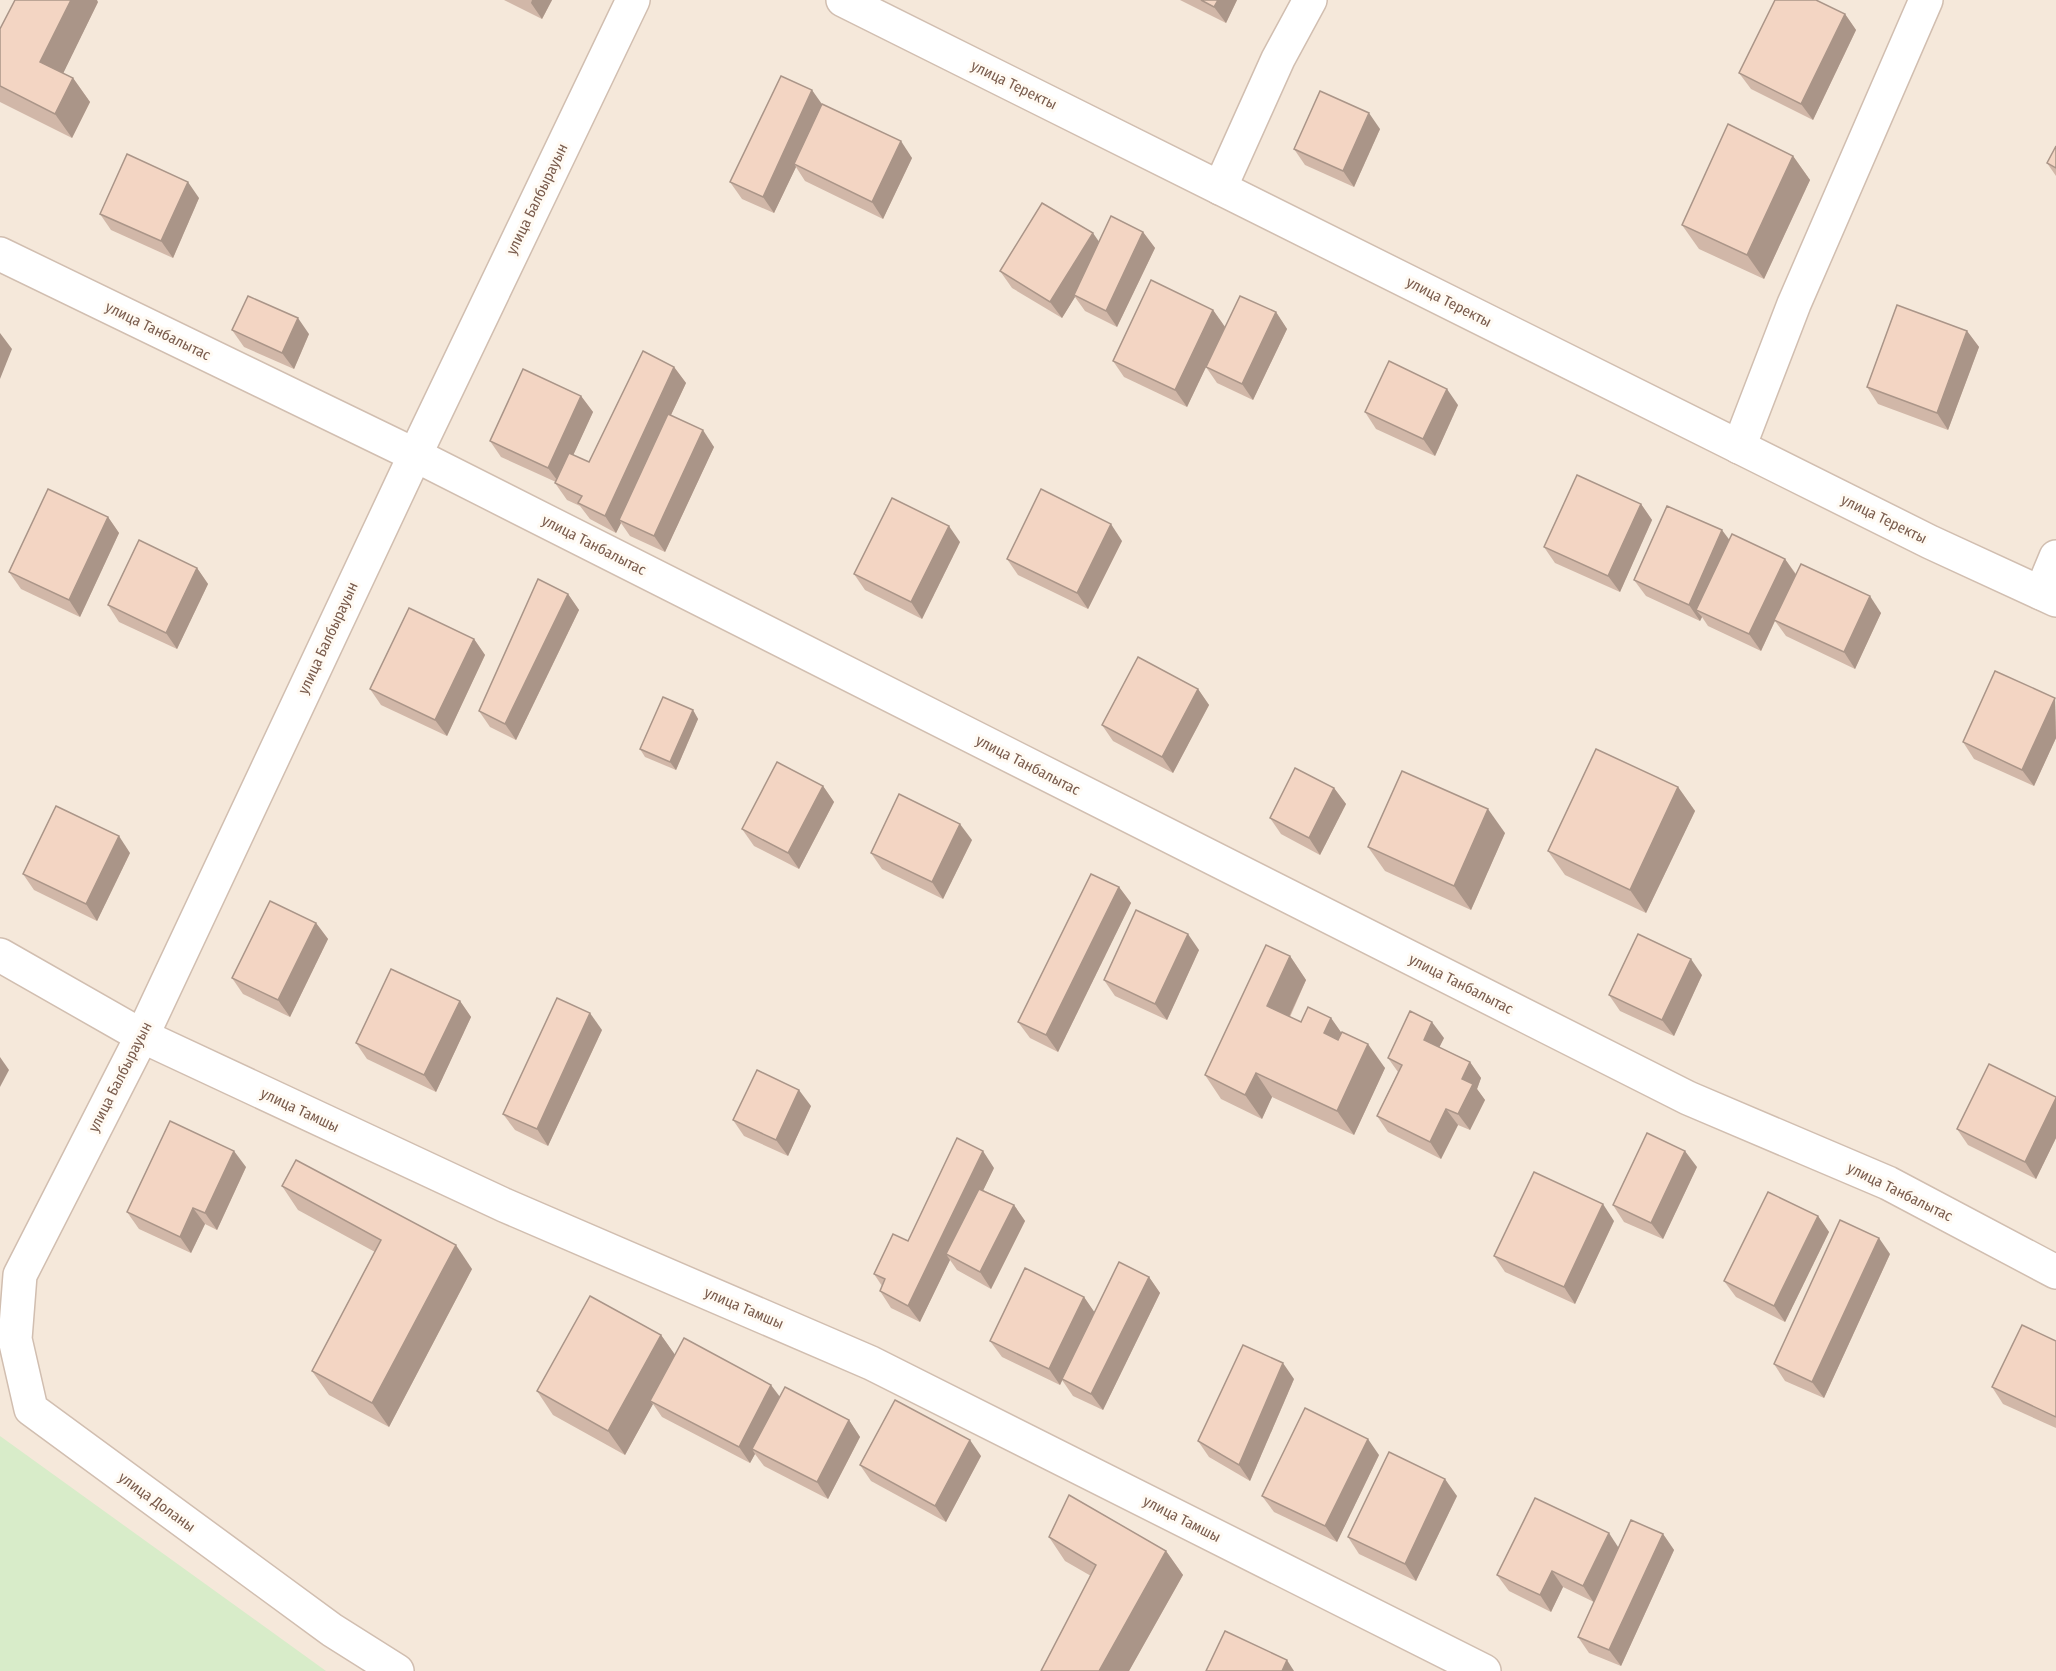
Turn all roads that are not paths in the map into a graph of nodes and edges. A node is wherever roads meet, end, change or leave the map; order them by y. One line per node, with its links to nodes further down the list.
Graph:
1 (633, 0): 8 (street, улица Балбырауын)
2 (843, 0): 5 (street, улица Теректы)
3 (1310, 0): 5 (street)
4 (1926, 0): 7 (street)
5 (1220, 188): 7 (street, улица Теректы)
6 (0, 254): 8 (street, улица Танбалытас)
7 (1739, 447): 10 (street, улица Теректы)
8 (415, 455): 12 (street, улица Балбырауын); 13 (street, улица Танбалытас)
9 (2056, 557): 10 (street)
10 (2048, 597)
11 (0, 955): 12 (street, улица Тамшы)
12 (142, 1036): 14 (street, улица Балбырауын); 16 (street, улица Тамшы)
13 (2056, 1272)
14 (10, 1280): 15 (street, улица Доланы)
15 (397, 1671)
16 (1484, 1671)

